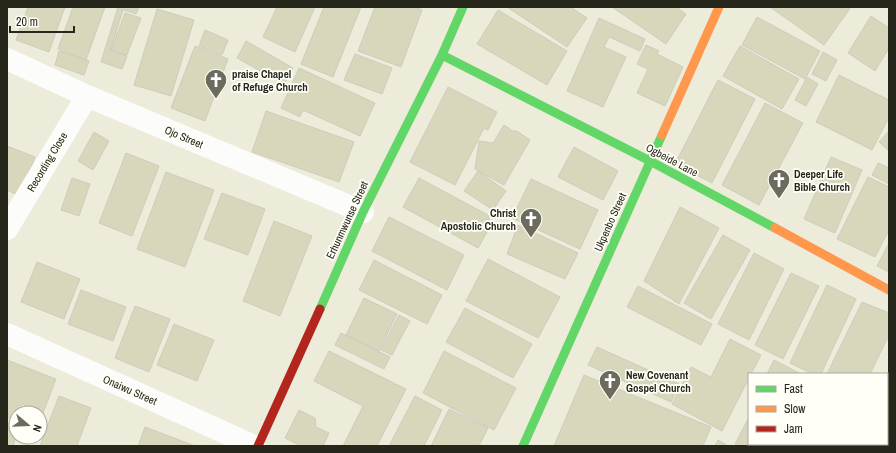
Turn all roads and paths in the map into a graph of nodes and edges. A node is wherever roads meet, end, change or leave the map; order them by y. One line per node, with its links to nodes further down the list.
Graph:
1 (719, 7): 6 (street, Ukpenbo Street)
2 (461, 8): 3 (street, Erhunmwunse Street)
3 (442, 54): 6 (street, Ogbeide Lane); 7 (street, Erhunmwunse Street)
4 (7, 58): 5 (street, Ojo Street)
5 (87, 96): 7 (street, Ojo Street); 8 (street, Recording Close)
6 (650, 161): 9 (street, Ogbeide Lane); 13 (street, Ukpenbo Street)
7 (363, 212): 12 (street, Erhunmwunse Street)
8 (7, 229)
9 (889, 290)
10 (7, 334): 11 (street, Onaiwu Street)
11 (254, 446)
12 (258, 446)
13 (523, 446)

